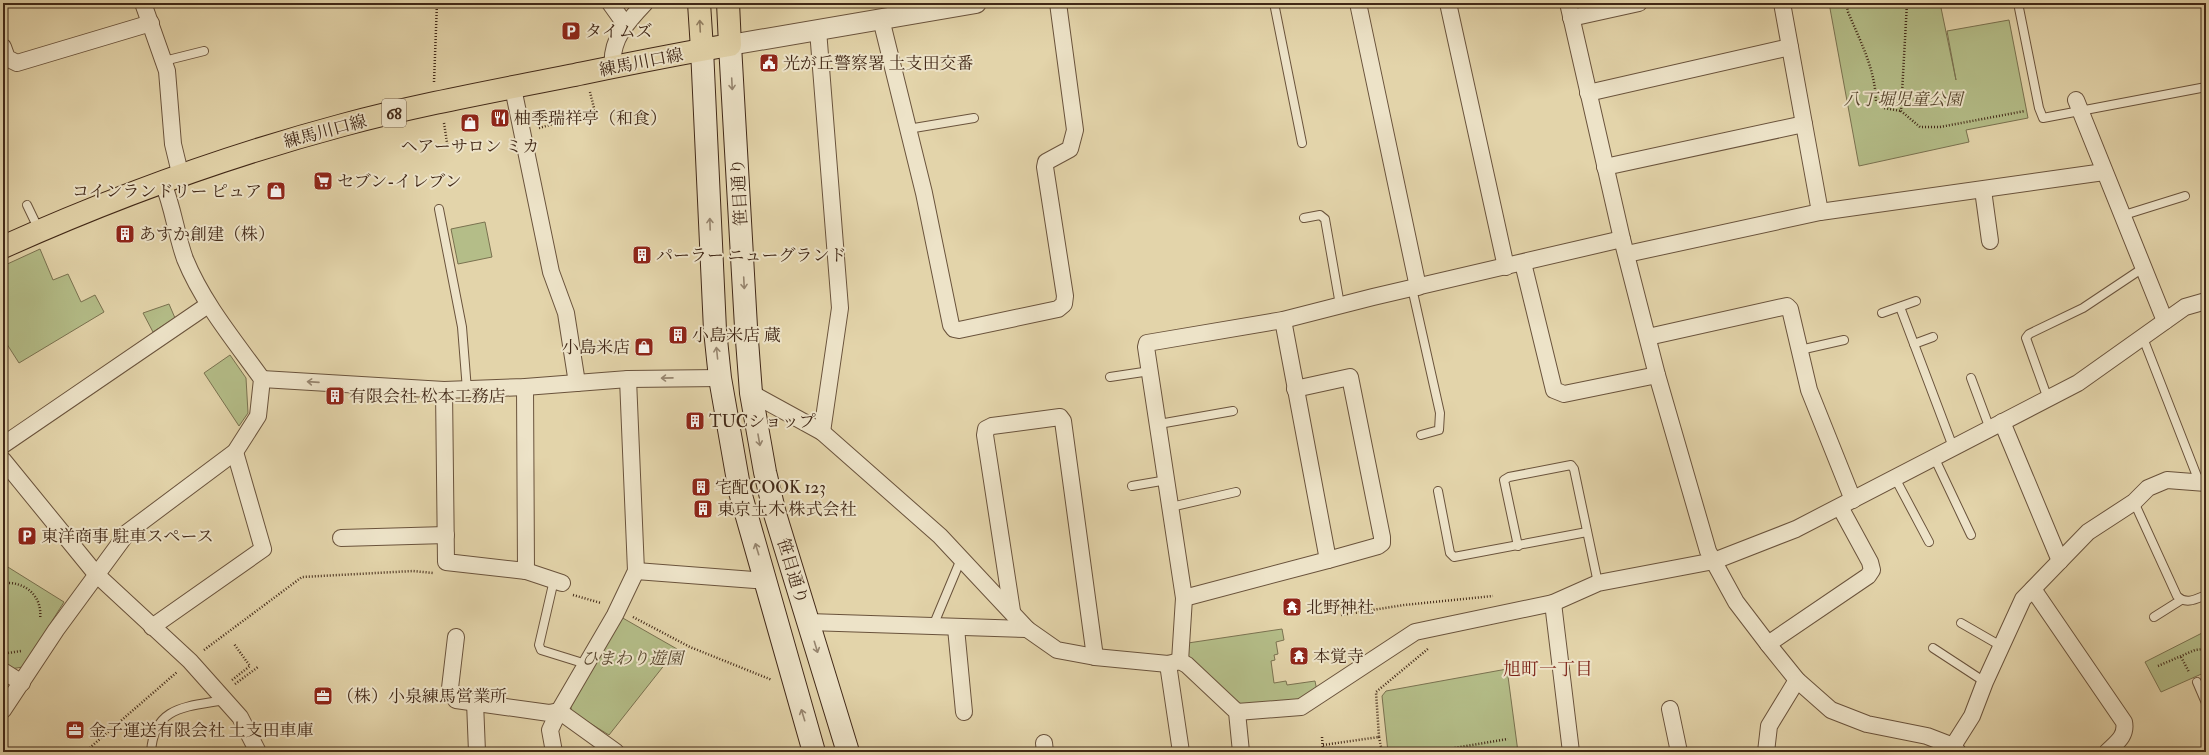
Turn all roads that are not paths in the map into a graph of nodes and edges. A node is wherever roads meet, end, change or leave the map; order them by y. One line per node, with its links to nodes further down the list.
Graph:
1 (143, 3): 16 (street)
2 (610, 3): 17 (street)
3 (645, 3): 17 (street)
4 (699, 3): 22 (main road, 笹目通り, one-way to 4)
5 (728, 3): 19 (main road, 笹目通り)
6 (976, 3): 15 (street)
7 (1058, 3): 32 (street)
8 (1274, 3): 33 (lane)
9 (1358, 3): 51 (street)
10 (1448, 3): 49 (street)
11 (1640, 3): 14 (street)
12 (1782, 3): 21 (street)
13 (2018, 3): 29 (lane)
14 (1570, 10): 28 (street)
15 (881, 19): 18 (street); 32 (street)
16 (151, 23): 20 (street); 24 (street)
17 (625, 24): 25 (street)
18 (818, 30): 19 (street); 83 (street)
19 (730, 45): 22 (main road, 練馬川口線 / 68); 78 (main road, 笹目通り, one-way to 78)
20 (3, 47)
21 (1790, 48): 28 (street); 31 (street)
22 (702, 49): 25 (main road, 練馬川口線 / 68); 70 (main road, 笹目通り, one-way to 22)
23 (204, 51): 24 (lane)
24 (164, 61): 36 (street)
25 (613, 68): 27 (main road, 練馬川口線 / 68)
26 (2206, 87): 29 (lane)
27 (512, 88): 36 (main road, 練馬川口線 / 68); 73 (street)
28 (1588, 93): 34 (street)
29 (2078, 106): 35 (street)
30 (974, 118): 32 (lane)
31 (1804, 124): 34 (street); 41 (street)
32 (908, 129)
33 (1302, 144)
34 (1605, 167): 47 (street)
35 (2104, 172): 37 (street); 42 (street)
36 (172, 180): 44 (main road, 練馬川口線 / 68); 54 (street)
37 (1983, 190): 41 (street); 45 (street)
38 (2185, 196): 42 (lane)
39 (28, 205): 44 (lane)
40 (439, 209): 77 (lane)
41 (1820, 212): 47 (street)
42 (2121, 216): 50 (street)
43 (1304, 218): 55 (lane)
44 (39, 231): 46 (main road, 練馬川口線 / 68)
45 (1990, 241)
46 (3, 247)
47 (1624, 247): 48 (street); 60 (street)
48 (1523, 263): 49 (street); 67 (street)
49 (1506, 267): 51 (street)
50 (2143, 268): 59 (street); 79 (lane)
51 (1415, 287): 55 (street); 84 (lane)
52 (1916, 301): 56 (lane)
53 (2206, 301): 59 (street)
54 (208, 305): 72 (street); 85 (street)
55 (1340, 305): 58 (street)
56 (1900, 307): 57 (lane); 64 (lane)
57 (1882, 313)
58 (1283, 320): 66 (street); 75 (street)
59 (2165, 321): 62 (street)
60 (1648, 337): 65 (street); 67 (street)
61 (1933, 337): 64 (lane)
62 (2143, 338): 79 (street); 92 (lane)
63 (1844, 340): 65 (lane)
64 (1914, 344): 86 (lane)
65 (1800, 350): 97 (street)
66 (1150, 371): 68 (lane); 81 (street)
67 (1657, 375): 107 (street)
68 (1110, 377)
69 (628, 378): 70 (street, one-way to 69); 73 (street); 110 (street)
70 (720, 378): 112 (main road, 笹目通り, one-way to 70)
71 (1971, 378): 82 (lane)
72 (262, 379): 76 (street, one-way to 72); 87 (street)
73 (577, 383): 74 (street)
74 (525, 387): 77 (street); 109 (street)
75 (1295, 389): 106 (street); 106 (street)
76 (444, 390): 77 (street); 100 (street)
77 (467, 390)
78 (751, 393): 83 (street); 122 (main road, 笹目通り, one-way to 122)
79 (2048, 399): 82 (street)
80 (1233, 411): 81 (lane)
81 (1159, 424): 91 (street)
82 (1996, 425): 86 (street); 108 (street)
83 (822, 432): 105 (street)
84 (1421, 435)
85 (3, 445)
86 (1952, 448): 88 (street)
87 (235, 452): 111 (street); 125 (street)
88 (1934, 457): 90 (street); 101 (lane)
89 (3, 460): 111 (street)
90 (1895, 478): 97 (street); 103 (lane)
91 (1167, 480): 93 (lane); 98 (street)
92 (2203, 484): 96 (street)
93 (1132, 486)
94 (1438, 491): 104 (lane)
95 (1236, 492): 98 (lane)
96 (2134, 502): 108 (street); 118 (lane)
97 (1847, 504): 107 (street); 129 (street)
98 (1171, 507): 117 (street)
99 (1587, 532): 104 (lane); 104 (lane); 113 (lane)
100 (446, 535): 102 (street); 109 (street)
101 (1971, 535)
102 (341, 538)
103 (1929, 542)
104 (1518, 546)
105 (960, 559): 120 (street); 124 (lane)
106 (1328, 560): 117 (street)
107 (1714, 562): 113 (street); 129 (street)
108 (2060, 562): 115 (street)
109 (526, 571): 114 (street)
110 (636, 571): 112 (street); 134 (street)
111 (96, 574): 125 (street); 139 (street)
112 (767, 581): 154 (main road, 笹目通り, one-way to 112)
113 (1598, 583): 119 (street)
114 (556, 584): 134 (lane)
115 (2033, 589): 130 (street); 161 (street)
116 (2206, 595): 118 (lane)
117 (1184, 598): 133 (street)
118 (2181, 600): 121 (lane)
119 (1553, 604): 147 (street); 158 (street)
120 (1012, 611): 127 (street); 132 (street)
121 (2154, 618)
122 (808, 622): 124 (street); 155 (main road, 笹目通り, one-way to 155)
123 (1961, 623): 130 (lane)
124 (933, 626): 126 (street)
125 (152, 627): 140 (street)
126 (956, 628): 127 (street); 146 (street)
127 (1027, 629): 132 (street)
128 (456, 637): 141 (street)
129 (1768, 644): 136 (street)
130 (2001, 646): 137 (street)
131 (1933, 648): 137 (lane)
132 (1095, 657): 133 (street)
133 (1174, 662): 147 (street); 156 (street)
134 (586, 664): 145 (street)
135 (3, 671): 139 (street)
136 (1797, 680): 148 (street); 160 (street)
137 (1985, 682): 148 (street)
138 (2197, 682): 142 (lane)
139 (22, 683): 144 (street)
140 (221, 696): 149 (lane); 150 (street)
141 (475, 702): 145 (street); 151 (street)
142 (2206, 702)
143 (1670, 709): 159 (street)
144 (3, 710)
145 (559, 711): 152 (street); 153 (street)
146 (964, 712)
147 (1237, 712): 157 (street)
148 (1955, 749)
149 (150, 752)
150 (258, 752)
151 (477, 752)
152 (554, 752)
153 (616, 752)
154 (814, 752)
155 (848, 752)
156 (1181, 752)
157 (1241, 752)
158 (1571, 752)
159 (1679, 752)
160 (1766, 752)
161 (2107, 752)

